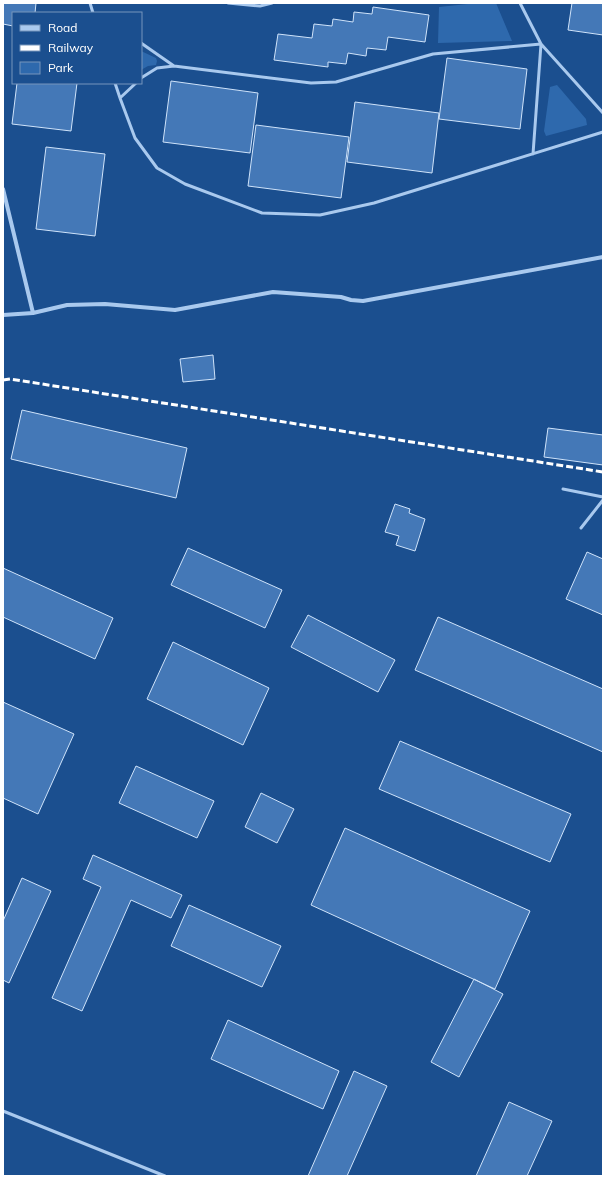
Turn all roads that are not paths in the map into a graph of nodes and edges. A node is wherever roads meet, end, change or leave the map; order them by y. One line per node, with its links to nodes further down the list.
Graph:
1 (228, 3): 2 (lane)
2 (272, 3)
3 (520, 3): 5 (lane)
4 (142, 44): 6 (lane)
5 (541, 44): 6 (lane); 11 (lane); 13 (lane)
6 (174, 66): 7 (lane)
7 (142, 77)
8 (115, 84): 10 (lane)
9 (135, 84): 10 (lane)
10 (120, 98): 13 (lane)
11 (603, 114)
12 (603, 132): 13 (lane)
13 (533, 154)
14 (3, 189): 16 (street)
15 (603, 257): 16 (street)
16 (33, 313): 17 (street)
17 (3, 316)
18 (563, 489): 19 (lane)
19 (603, 499): 20 (lane)
20 (582, 528)
21 (3, 1111): 22 (lane)
22 (165, 1176)

